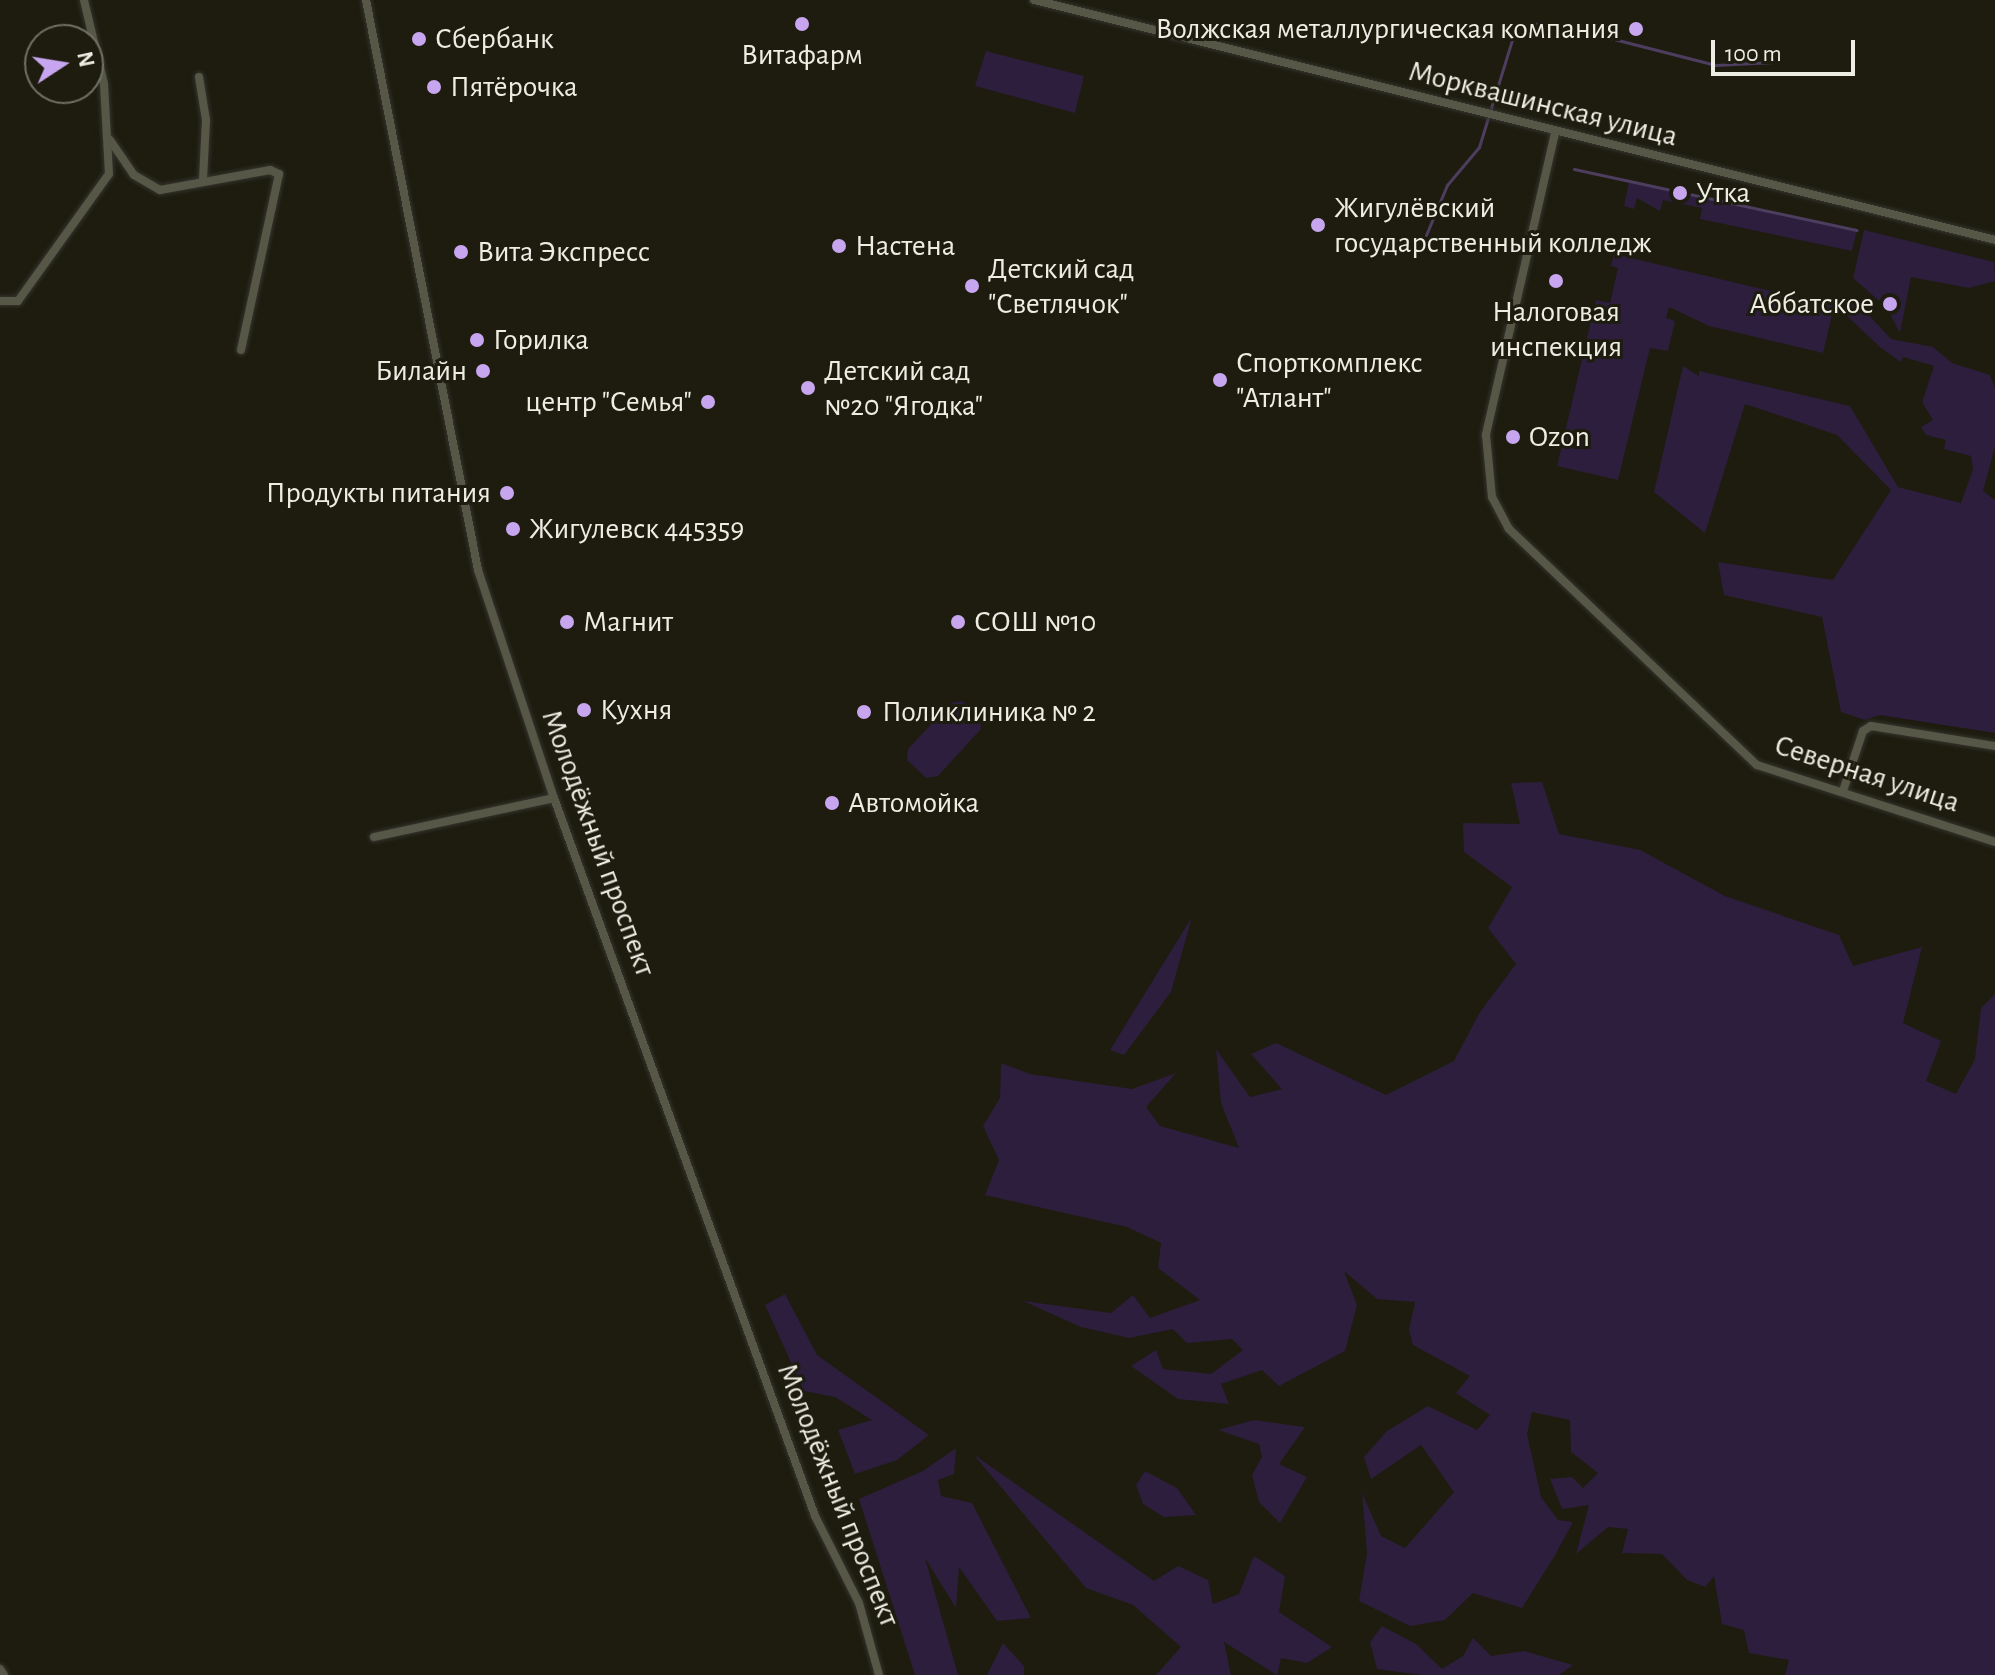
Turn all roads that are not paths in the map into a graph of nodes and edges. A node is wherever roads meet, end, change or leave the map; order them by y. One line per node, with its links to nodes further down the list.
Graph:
1 (84, 0): 6 (street)
2 (366, 0): 13 (street, Молодёжный проспект)
3 (1034, 0): 5 (street, Морквашинская улица)
4 (199, 77): 7 (street)
5 (1555, 133): 8 (street, Морквашинская улица); 12 (street, Северная улица)
6 (110, 140): 7 (street); 9 (street)
7 (203, 180): 10 (street)
8 (1995, 240)
9 (0, 301)
10 (241, 350)
11 (1995, 746): 12 (street)
12 (1843, 791): 15 (street, Северная улица)
13 (554, 798): 14 (street); 18 (street, Молодёжный проспект)
14 (374, 837)
15 (1995, 842)
16 (0, 1669): 17 (street)
17 (4, 1675)
18 (879, 1675)

